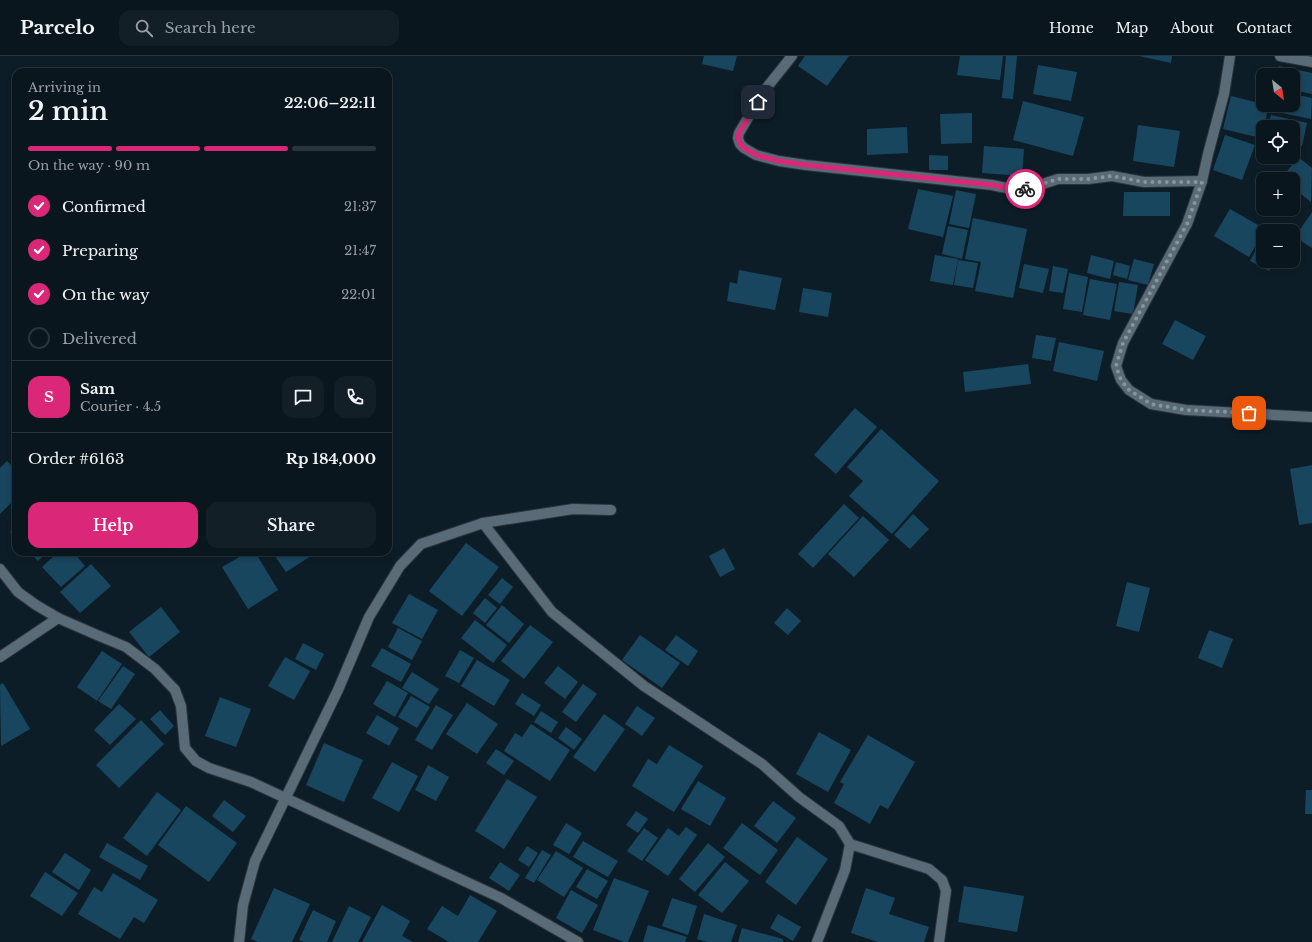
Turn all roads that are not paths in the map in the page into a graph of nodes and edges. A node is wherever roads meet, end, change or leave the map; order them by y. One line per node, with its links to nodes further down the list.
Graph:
1 (792, 56): 5 (street)
2 (1230, 56): 5 (street)
3 (1280, 56): 4 (street)
4 (1312, 62)
5 (1202, 182): 6 (street)
6 (1312, 417)
7 (611, 510): 8 (street)
8 (483, 523): 12 (street); 13 (street)
9 (0, 569): 10 (street)
10 (58, 618): 11 (street); 12 (street)
11 (0, 657)
12 (286, 798): 14 (street); 15 (street)
13 (850, 844): 16 (street); 17 (street)
14 (239, 942)
15 (578, 942)
16 (817, 942)
17 (939, 942)

